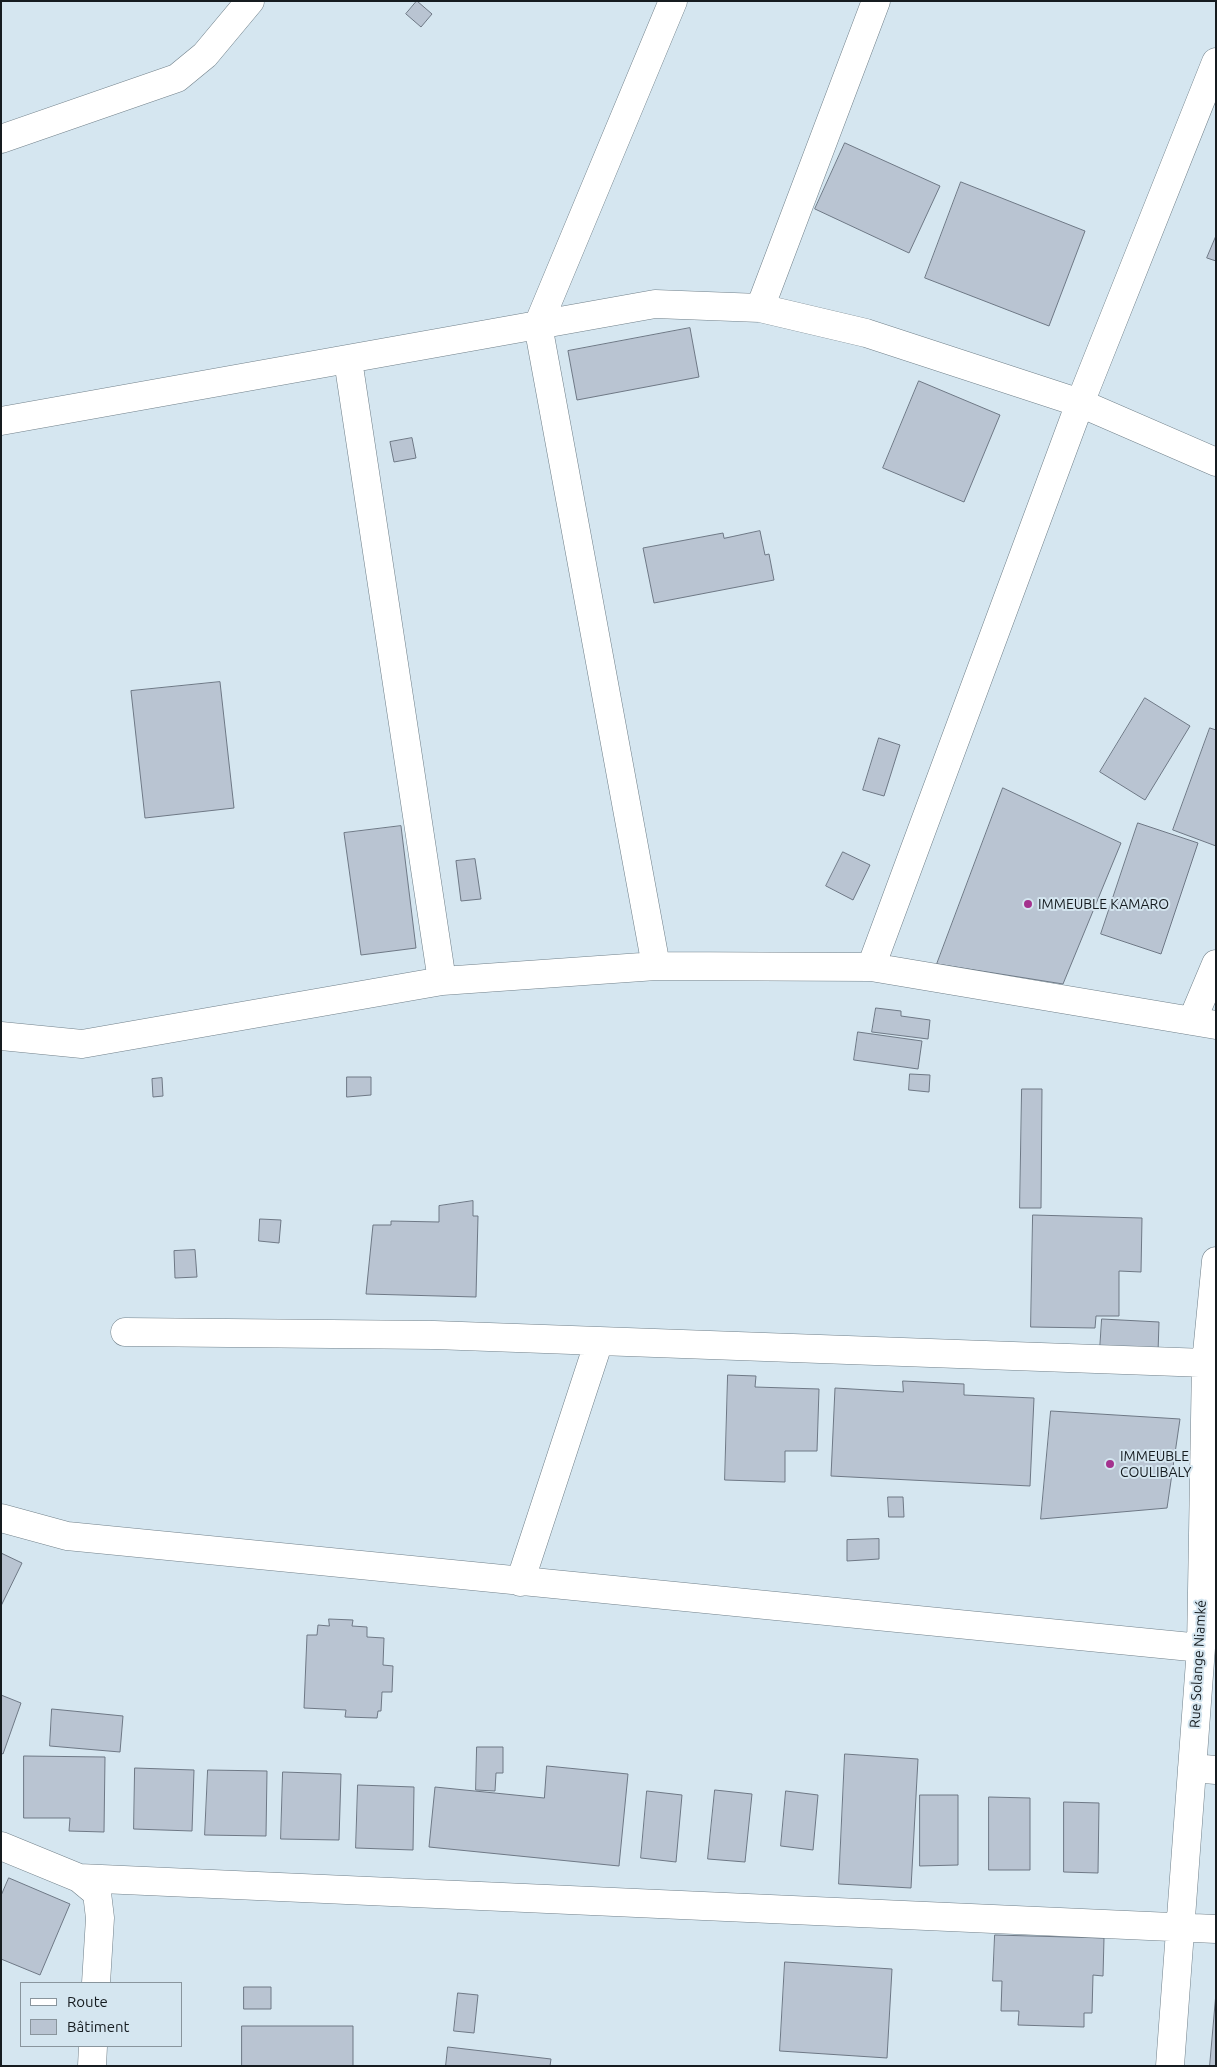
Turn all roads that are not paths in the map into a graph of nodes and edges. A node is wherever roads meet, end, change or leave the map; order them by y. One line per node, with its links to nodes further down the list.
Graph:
1 (250, 1): 5 (street)
2 (673, 1): 7 (street)
3 (876, 1): 6 (street)
4 (1216, 62): 9 (street)
5 (1, 139)
6 (760, 308): 7 (street); 9 (street)
7 (538, 325): 8 (street); 13 (street)
8 (348, 360): 10 (street); 15 (street)
9 (1080, 403): 11 (street); 14 (street)
10 (1, 422)
11 (1216, 462)
12 (1216, 964): 16 (street)
13 (656, 966): 14 (street); 15 (street)
14 (871, 967): 16 (street)
15 (442, 982): 17 (street)
16 (1204, 1023)
17 (1, 1036)
18 (1216, 1261): 21 (street, Rue Solange Niamké)
19 (125, 1332): 20 (street)
20 (599, 1341): 21 (street); 23 (street)
21 (1206, 1363): 24 (street, Rue Solange Niamké)
22 (1, 1518): 23 (street)
23 (520, 1582): 24 (street)
24 (1202, 1648): 25 (street, Rue Solange Niamké)
25 (1204, 1769): 28 (street, Rue Solange Niamké)
26 (1, 1846): 27 (street)
27 (79, 1878): 28 (street); 30 (street)
28 (1181, 1927): 29 (street); 33 (street, Rue Solange Niamké)
29 (1216, 1930)
30 (96, 1982)
31 (93, 2047): 32 (street)
32 (92, 2066)
33 (1170, 2066)

